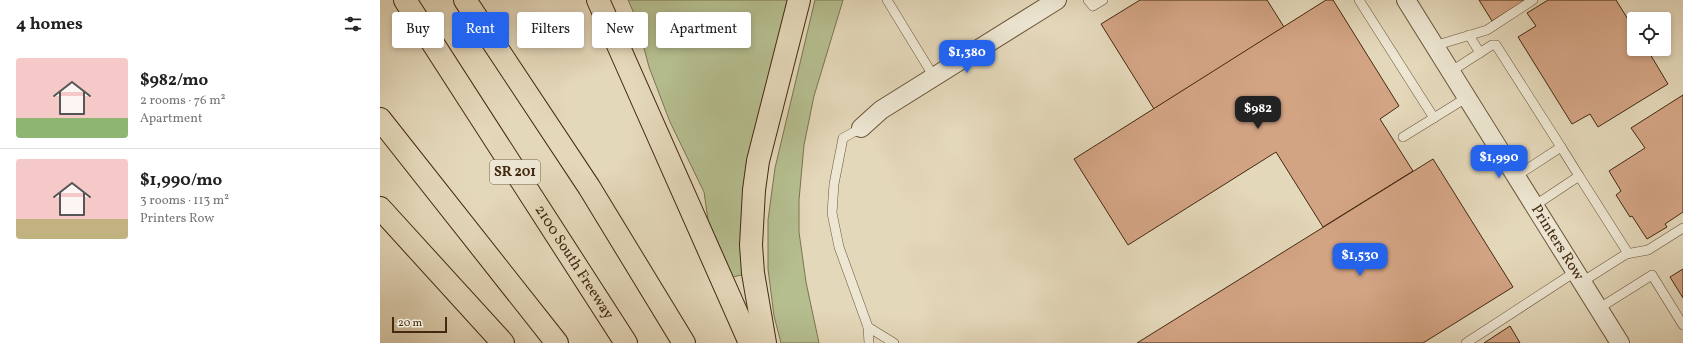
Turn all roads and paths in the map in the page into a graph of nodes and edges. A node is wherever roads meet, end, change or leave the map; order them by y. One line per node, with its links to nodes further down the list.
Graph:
1 (405, 0): 35 (highway, 2100 South Freeway / SR 201)
2 (465, 0): 36 (highway)
3 (598, 0): 37 (highway)
4 (799, 0): 38 (highway)
5 (886, 0): 16 (lane)
6 (1057, 0): 16 (street)
7 (1088, 0): 8 (lane)
8 (1103, 0)
9 (1359, 0): 18 (lane)
10 (1406, 0): 13 (street, Printers Row)
11 (1533, 0): 12 (lane)
12 (1469, 35): 13 (lane); 14 (lane)
13 (1434, 46): 15 (street, Printers Row)
14 (1480, 53): 15 (lane); 22 (lane)
15 (1450, 72): 17 (street, Printers Row)
16 (934, 77): 20 (street)
17 (1466, 98): 18 (lane); 24 (street, Printers Row)
18 (1434, 118): 21 (lane)
19 (381, 122): 34 (highway)
20 (861, 128): 32 (lane)
21 (1403, 137)
22 (1561, 147): 23 (lane); 24 (lane)
23 (1579, 176): 25 (lane); 28 (lane)
24 (1516, 177): 25 (street, Printers Row)
25 (1534, 206): 29 (street, Printers Row)
26 (380, 208): 33 (highway)
27 (1683, 228): 28 (lane)
28 (1626, 254): 29 (lane)
29 (1579, 277): 30 (street, Printers Row); 41 (lane)
30 (1598, 309): 31 (lane); 42 (street, Printers Row)
31 (1683, 325)
32 (868, 327): 39 (lane); 40 (lane)
33 (503, 343)
34 (557, 343)
35 (626, 343)
36 (684, 343)
37 (750, 343)
38 (765, 343)
39 (869, 343)
40 (894, 343)
41 (1466, 343)
42 (1620, 343)

